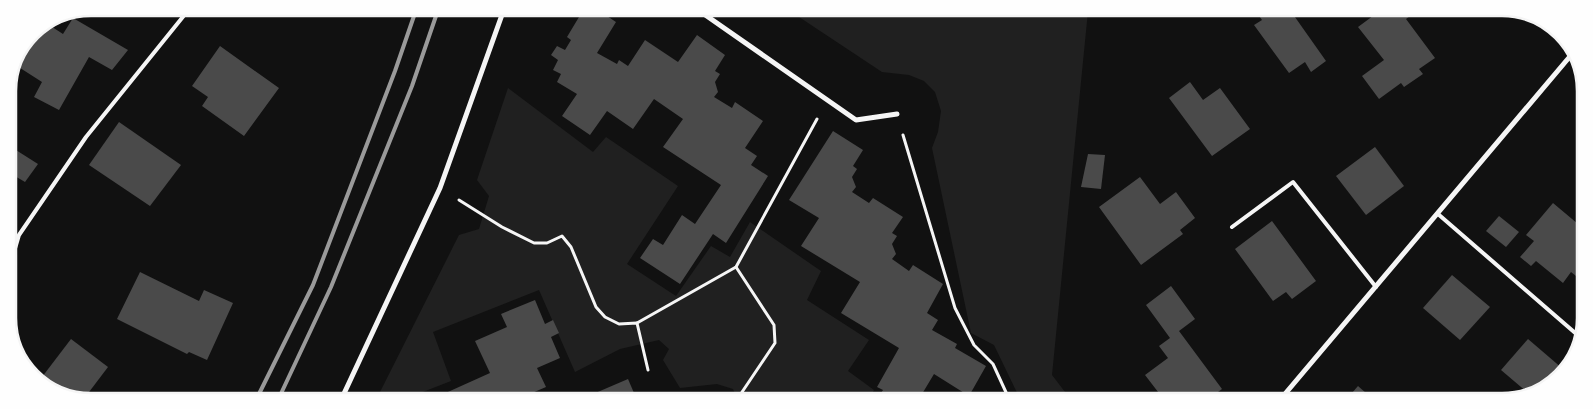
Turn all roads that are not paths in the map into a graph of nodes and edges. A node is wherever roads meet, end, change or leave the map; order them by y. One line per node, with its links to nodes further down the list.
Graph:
1 (184, 16): 8 (lane)
2 (502, 16): 11 (street)
3 (707, 16): 5 (street)
4 (1569, 58): 6 (street)
5 (897, 114)
6 (1438, 214): 9 (street); 10 (lane)
7 (1232, 227): 9 (lane)
8 (16, 245)
9 (1376, 287): 12 (street)
10 (1575, 333)
11 (344, 393)
12 (1286, 393)

